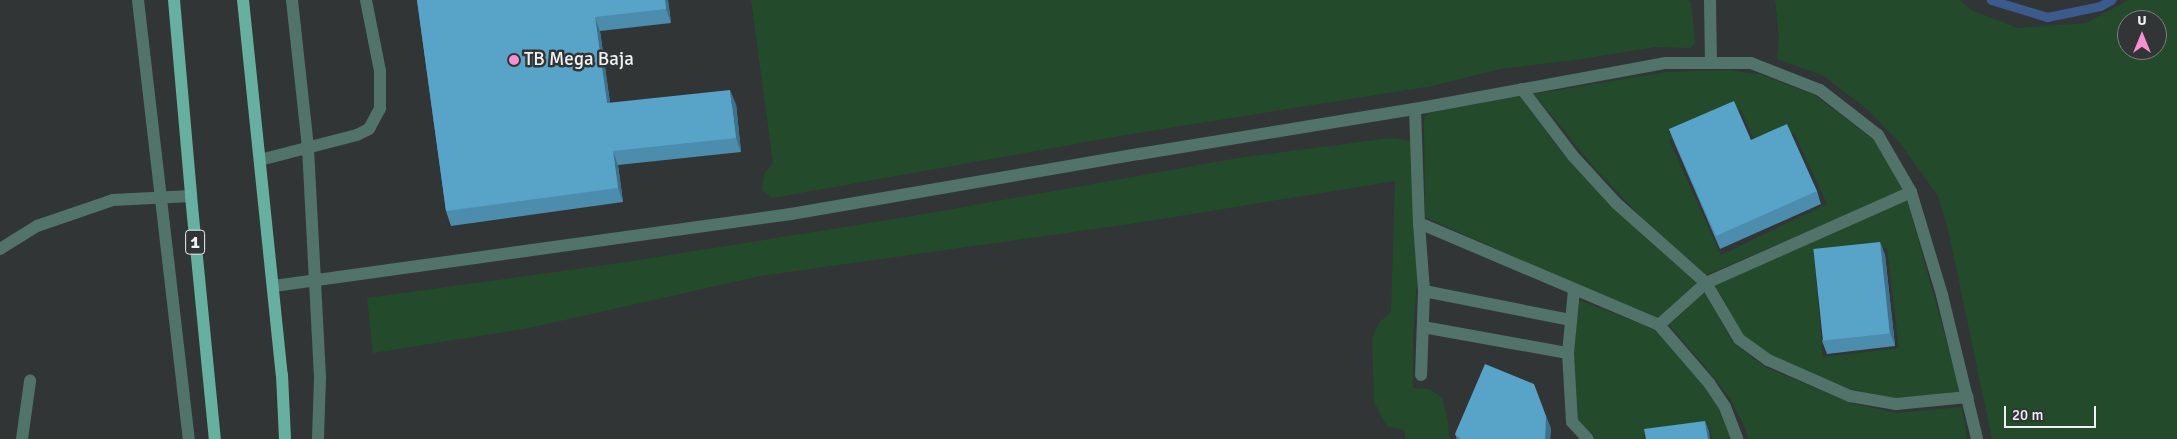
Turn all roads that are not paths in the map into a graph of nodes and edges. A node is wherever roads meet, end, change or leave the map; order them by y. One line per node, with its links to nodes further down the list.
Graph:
1 (138, 0): 13 (lane)
2 (174, 0): 14 (main road, 1)
3 (242, 0): 11 (main road)
4 (292, 0): 10 (lane)
5 (366, 0): 10 (lane)
6 (1710, 0): 7 (lane)
7 (1711, 63): 8 (lane); 12 (lane)
8 (1522, 89): 9 (lane); 18 (lane)
9 (1415, 109): 15 (lane); 17 (lane)
10 (308, 148): 11 (lane); 17 (lane)
11 (260, 160): 19 (main road)
12 (1911, 192): 18 (lane); 28 (lane)
13 (162, 196): 14 (lane); 16 (lane); 30 (lane)
14 (191, 196): 31 (main road, 1)
15 (1420, 224): 20 (lane); 21 (lane)
16 (0, 249)
17 (315, 282): 19 (lane); 33 (lane)
18 (1706, 283): 23 (lane); 28 (lane)
19 (274, 286): 32 (main road)
20 (1574, 290): 22 (lane); 23 (lane)
21 (1424, 291): 22 (lane); 24 (lane)
22 (1571, 320): 25 (lane)
23 (1659, 325): 35 (lane)
24 (1423, 327): 25 (lane); 26 (lane)
25 (1568, 352): 34 (lane)
26 (1421, 375)
27 (30, 381): 29 (lane)
28 (1968, 397): 36 (lane)
29 (22, 439)
30 (190, 439)
31 (215, 439)
32 (285, 439)
33 (318, 439)
34 (1588, 439)
35 (1737, 439)
36 (1977, 439)

